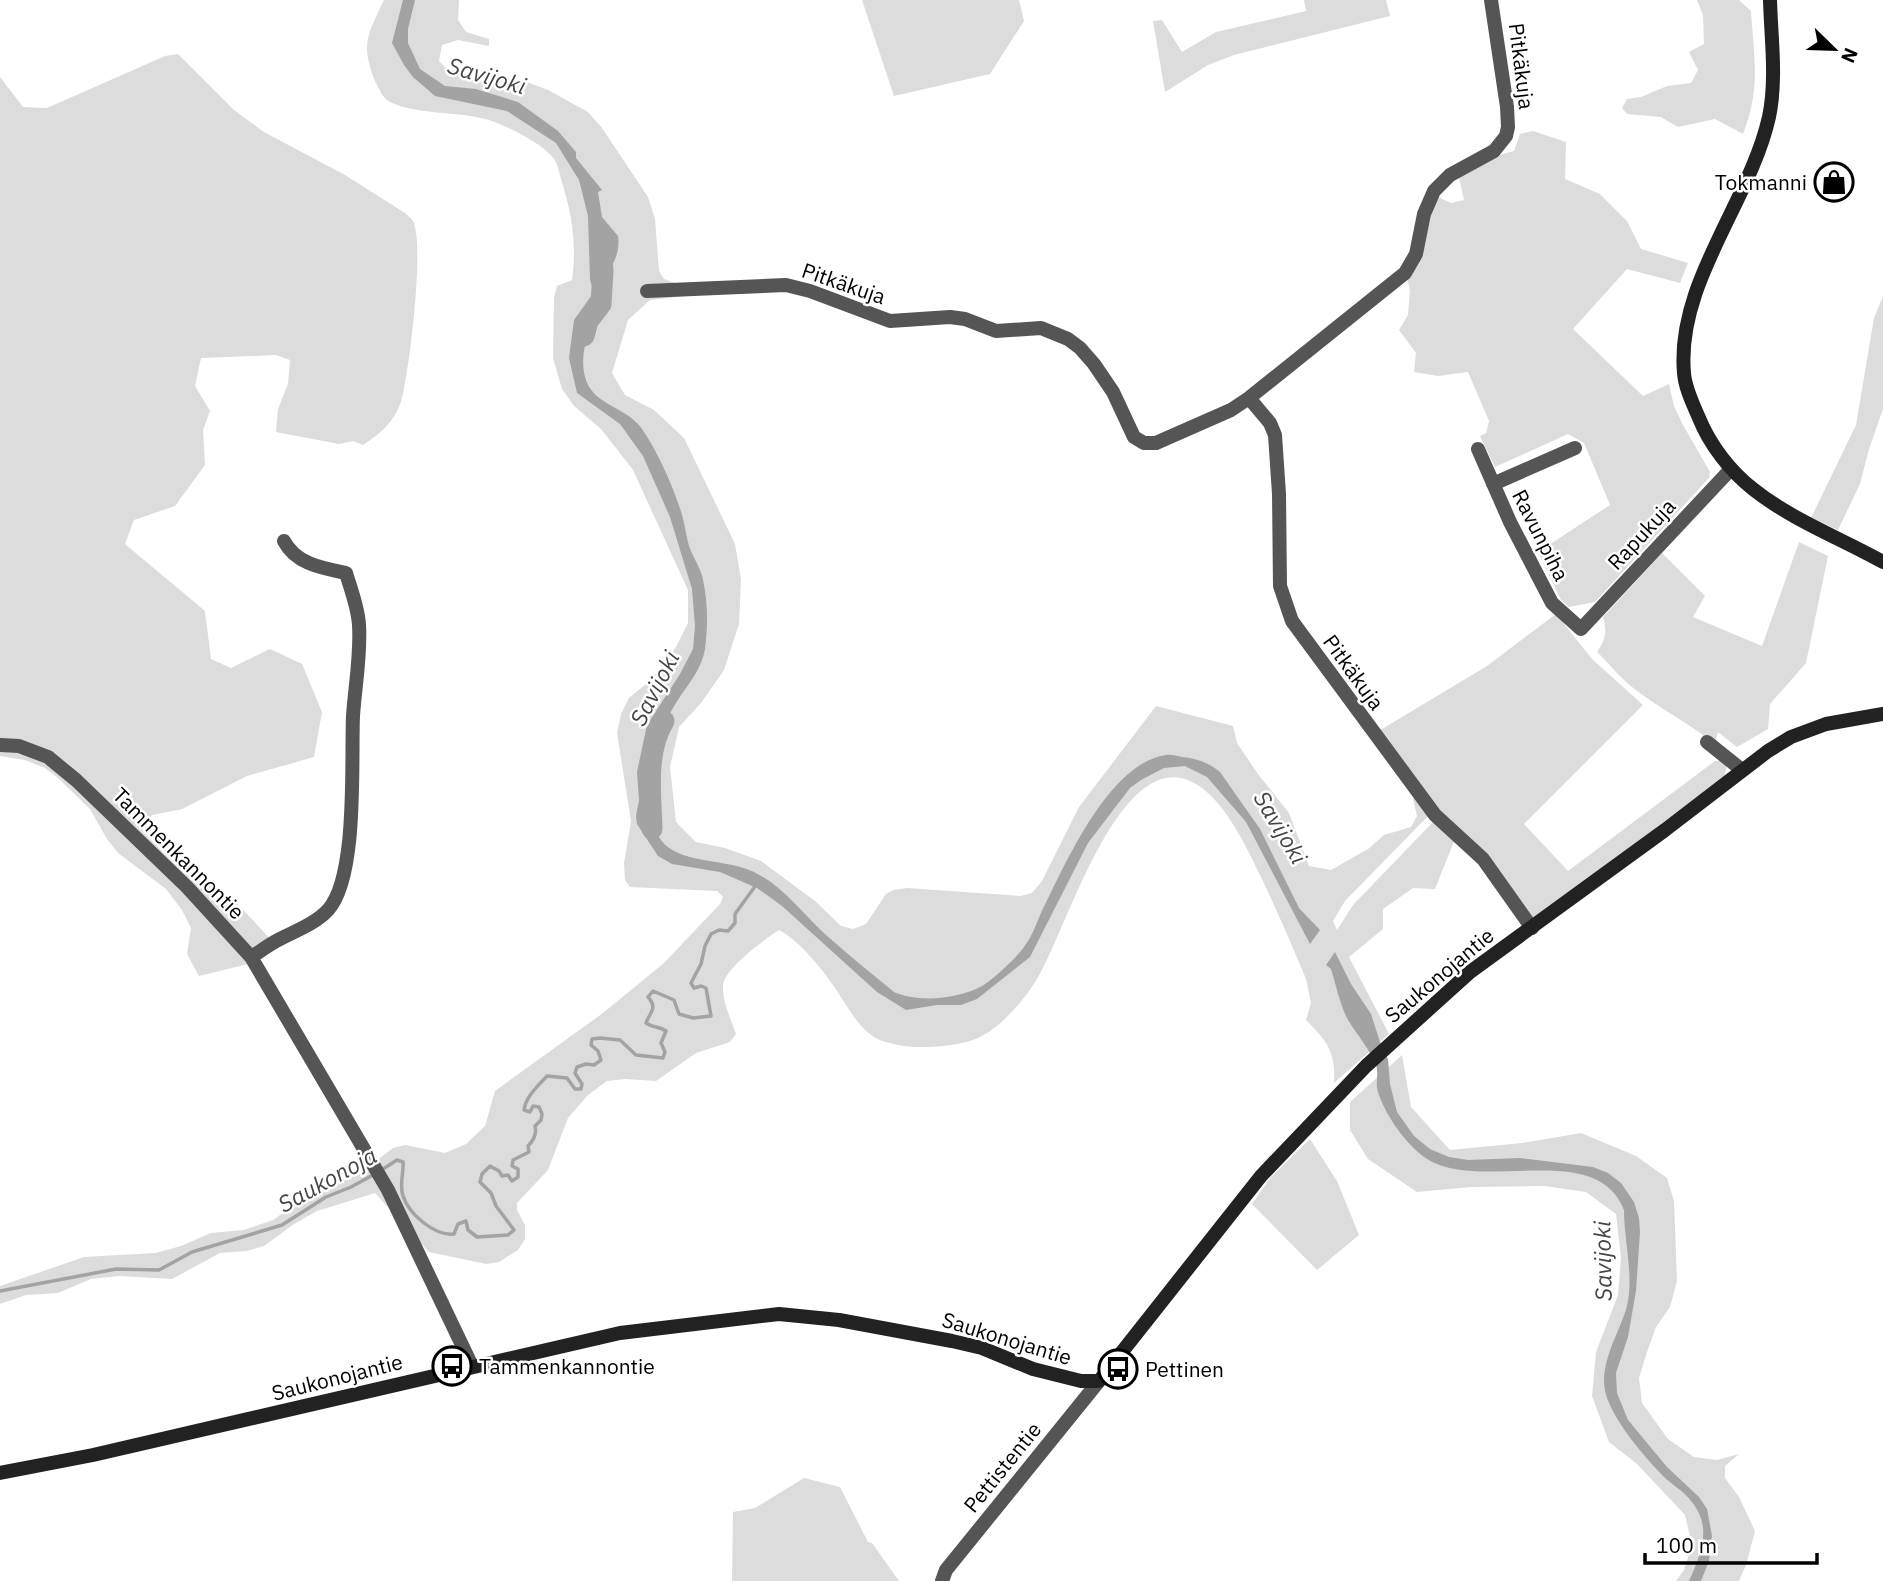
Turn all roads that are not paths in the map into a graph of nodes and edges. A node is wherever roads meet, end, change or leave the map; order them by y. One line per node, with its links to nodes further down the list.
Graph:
1 (1491, 0): 4 (street, Pitkäkuja)
2 (1770, 0): 7 (street)
3 (647, 291): 4 (street, Pitkäkuja)
4 (1248, 398): 16 (street, Pitkäkuja)
5 (1478, 449): 8 (street, Ravunpiha)
6 (1576, 449): 8 (street)
7 (1731, 469): 10 (street); 11 (street, Rapukuja)
8 (1493, 484): 11 (street, Ravunpiha)
9 (284, 541): 17 (street)
10 (1883, 562)
11 (1581, 629)
12 (1883, 714): 15 (street, Saukonojantie)
13 (1707, 742): 15 (street)
14 (0, 745): 17 (street, Tammenkannontie)
15 (1742, 770): 16 (street, Saukonojantie)
16 (1532, 928): 19 (street, Saukonojantie)
17 (251, 957): 18 (street, Tammenkannontie)
18 (472, 1366): 19 (street, Saukonojantie); 20 (street, Saukonojantie)
19 (1100, 1381): 21 (street, Pettistentie)
20 (0, 1473)
21 (942, 1581)

